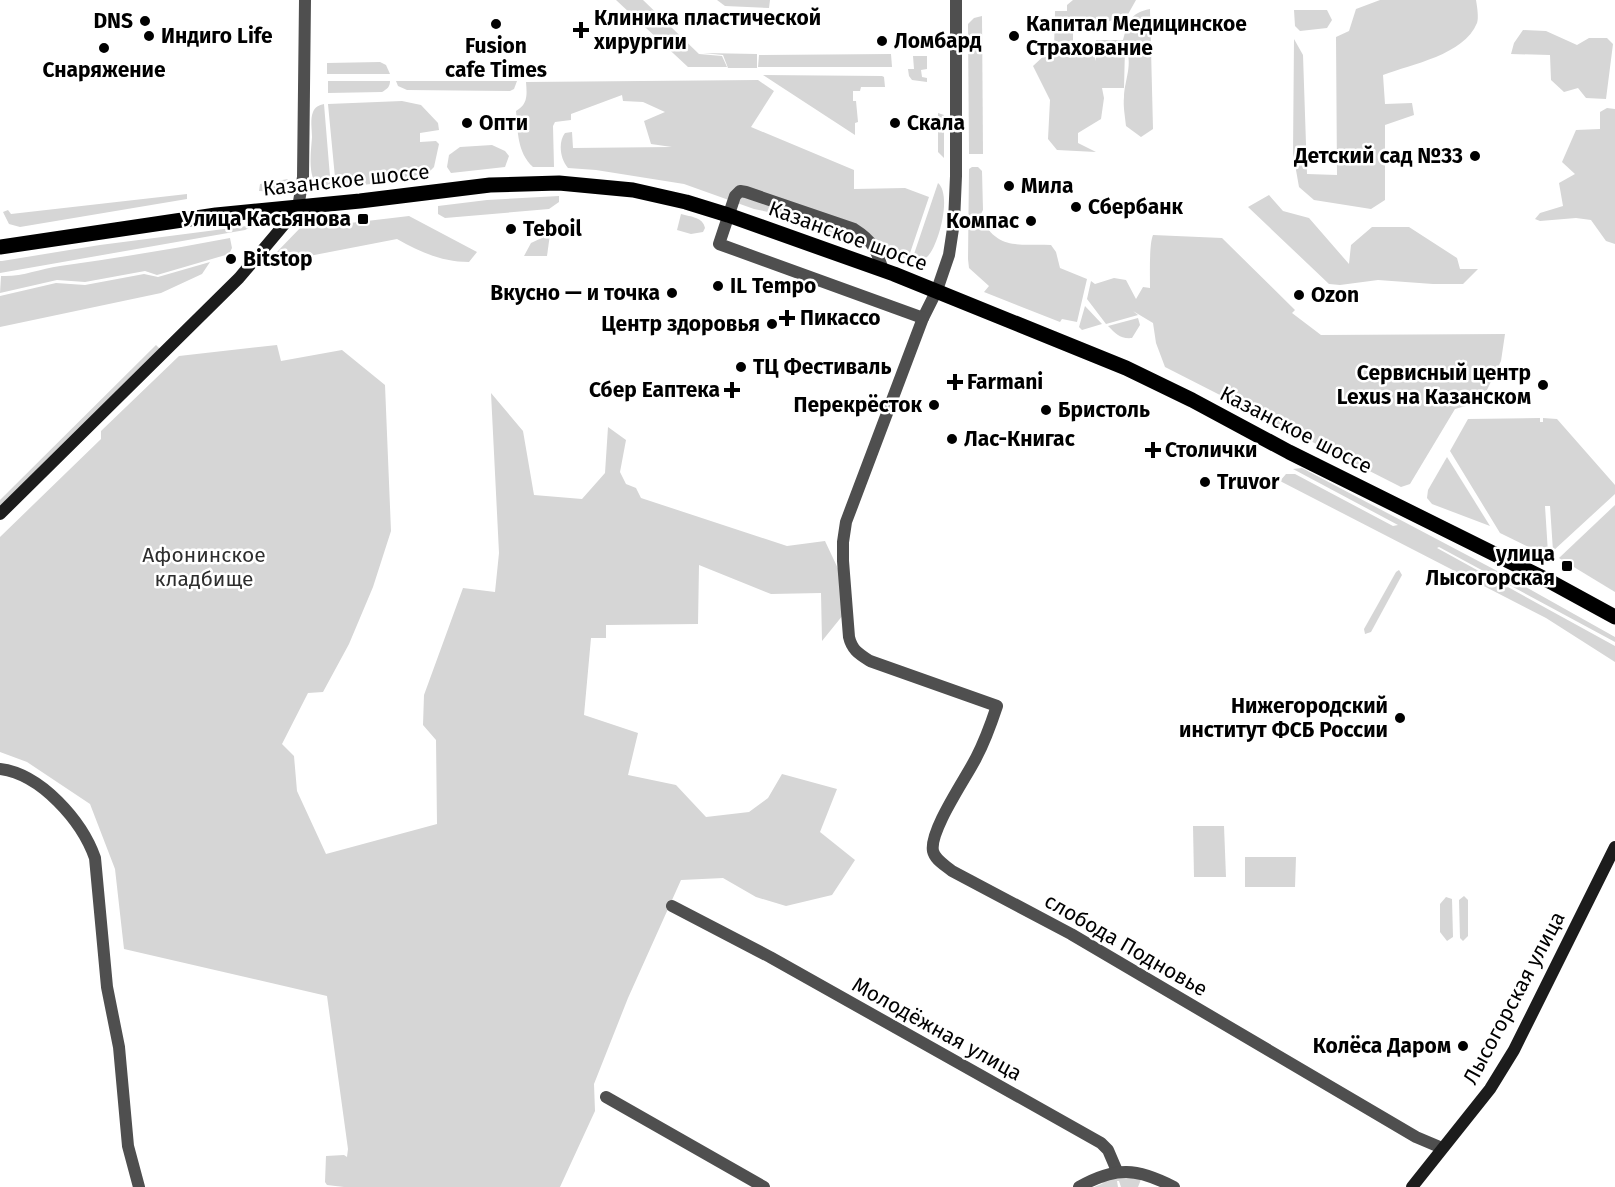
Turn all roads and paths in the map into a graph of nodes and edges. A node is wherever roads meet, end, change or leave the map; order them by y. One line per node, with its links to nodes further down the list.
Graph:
1 (305, 0): 3 (street)
2 (956, 0): 7 (street)
3 (298, 208): 4 (main road, Казанское шоссе); 5 (main road, Казанское шоссе); 9 (street)
4 (728, 216): 6 (main road, Казанское шоссе); 6 (street); 8 (street)
5 (0, 246)
6 (883, 270): 7 (main road, Казанское шоссе)
7 (937, 290): 8 (street); 10 (main road, Казанское шоссе)
8 (923, 318): 17 (street, слобода Подновье)
9 (0, 514)
10 (1599, 608): 11 (street); 12 (main road, Казанское шоссе)
11 (1615, 611)
12 (1615, 617)
13 (0, 769): 19 (street)
14 (1615, 847): 17 (street, Лысогорская улица)
15 (672, 906): 18 (street, Молодёжная улица)
16 (606, 1097): 20 (street)
17 (1442, 1148): 23 (street, Лысогорская улица)
18 (1117, 1171): 21 (street); 22 (street)
19 (139, 1187)
20 (764, 1187)
21 (1079, 1187)
22 (1174, 1187)
23 (1412, 1187)

